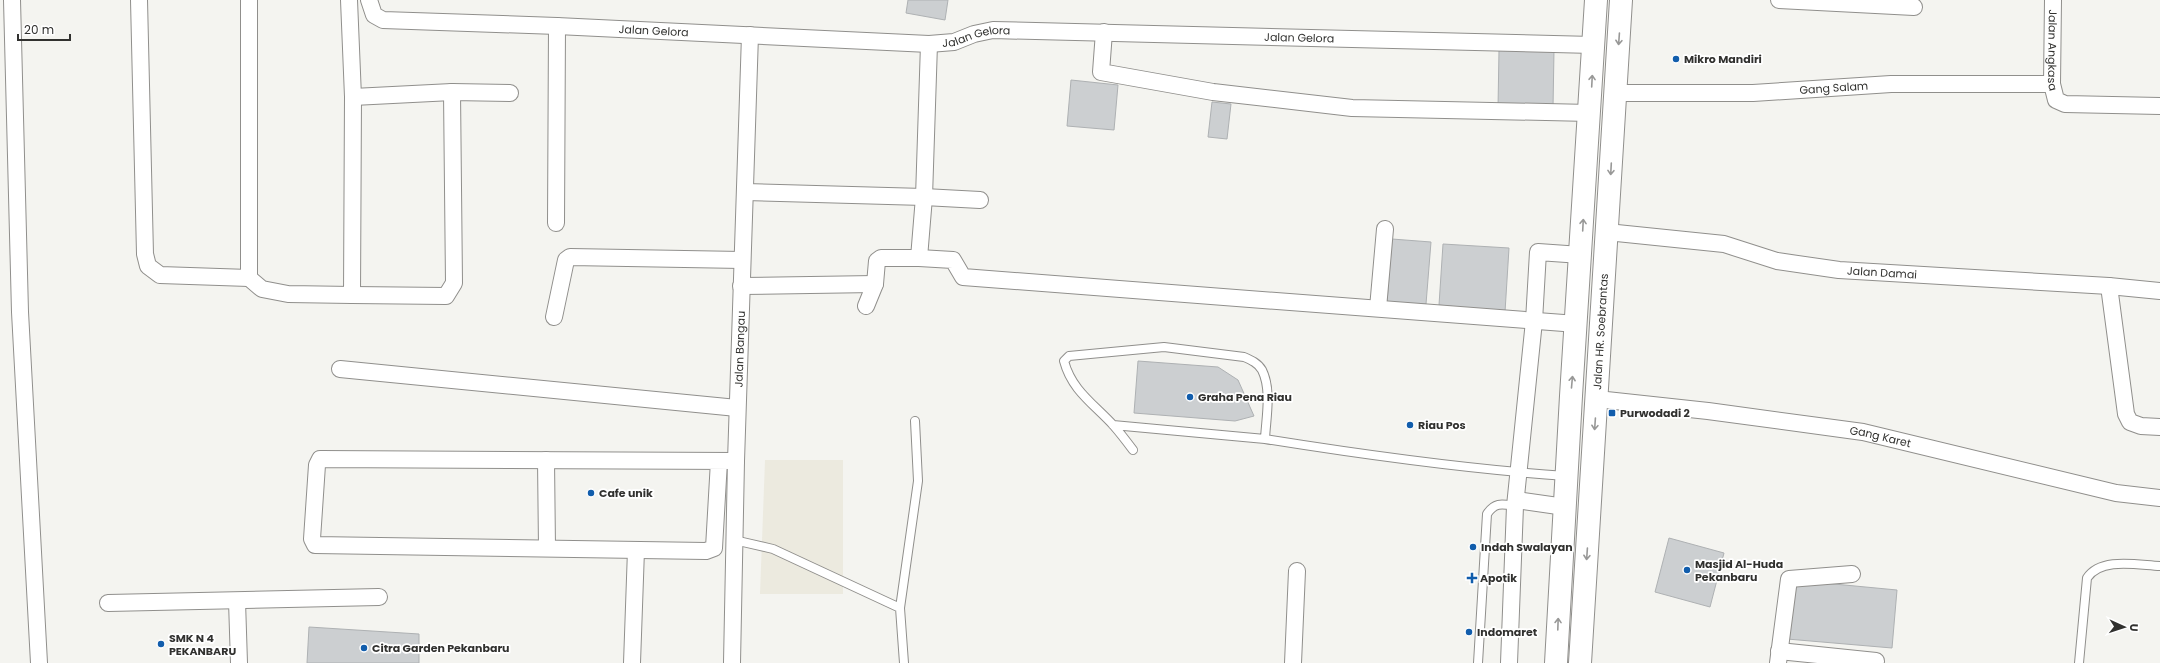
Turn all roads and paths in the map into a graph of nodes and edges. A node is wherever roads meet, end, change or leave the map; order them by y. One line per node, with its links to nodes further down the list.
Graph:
1 (12, 0): 71 (street)
2 (139, 0): 32 (street)
3 (249, 0): 32 (street)
4 (349, 0): 20 (street)
5 (369, 0): 11 (street, Jalan Gelora)
6 (1596, 0): 15 (main road)
7 (1622, 0): 19 (main road, Jalan HR. Soebrantas, one-way to 19)
8 (1779, 0): 10 (street)
9 (2053, 0): 16 (street, Jalan Angkasa)
10 (1914, 7)
11 (557, 26): 13 (street, Jalan Gelora); 26 (street)
12 (1104, 32): 14 (street, Jalan Gelora); 15 (street, Jalan Gelora); 22 (street)
13 (750, 35): 14 (street, Jalan Gelora); 23 (street, Jalan Bangau)
14 (929, 44): 24 (street)
15 (1593, 45): 22 (main road, one-way to 15)
16 (2052, 84): 19 (street, Gang Salam); 21 (street, Jalan Angkasa)
17 (452, 92): 18 (street); 20 (street); 37 (street)
18 (510, 93)
19 (1616, 93): 28 (main road, Jalan HR. Soebrantas, one-way to 28)
20 (353, 97): 37 (street)
21 (2160, 106)
22 (1590, 113): 29 (main road, one-way to 22)
23 (745, 192): 24 (street); 31 (street, Jalan Bangau)
24 (924, 197): 25 (street); 30 (street)
25 (980, 200)
26 (556, 223)
27 (1385, 229): 39 (street)
28 (1607, 232): 35 (street, Jalan Damai); 44 (main road, Jalan HR. Soebrantas)
29 (1581, 255): 41 (street); 42 (main road)
30 (919, 258): 33 (street); 39 (street)
31 (742, 260): 34 (street, Jalan Bangau); 40 (street)
32 (249, 278): 37 (street)
33 (875, 284): 34 (street); 38 (street)
34 (741, 286): 45 (street, Jalan Bangau)
35 (2109, 286): 36 (street, Jalan Damai); 48 (street)
36 (2160, 291)
37 (352, 296)
38 (866, 306)
39 (1378, 308): 41 (street)
40 (554, 317)
41 (1534, 321): 42 (street); 54 (street)
42 (1576, 324): 55 (main road, one-way to 42)
43 (340, 369): 45 (street)
44 (1597, 400): 56 (street, Gang Karet); 80 (main road, Jalan HR. Soebrantas, one-way to 80)
45 (737, 408): 53 (street, Jalan Bangau)
46 (916, 421): 68 (lane)
47 (1113, 425): 49 (lane); 49 (lane); 50 (lane)
48 (2160, 427)
49 (1265, 439): 54 (lane)
50 (1134, 450)
51 (546, 460): 52 (street); 60 (street); 60 (street)
52 (719, 461): 53 (street); 61 (street)
53 (736, 461): 59 (street, Jalan Bangau)
54 (1519, 473): 55 (lane); 57 (street)
55 (1567, 476): 58 (main road)
56 (2160, 498)
57 (1515, 503): 58 (street); 77 (lane); 78 (street)
58 (1565, 508): 79 (main road, one-way to 58)
59 (734, 540): 68 (lane); 74 (street, Jalan Bangau)
60 (547, 548): 61 (street)
61 (636, 550): 73 (street)
62 (2160, 566): 81 (lane)
63 (1297, 571): 76 (street)
64 (1852, 574): 69 (street)
65 (379, 597): 66 (street)
66 (237, 601): 67 (street); 72 (street)
67 (108, 603)
68 (900, 608): 75 (lane)
69 (1779, 657): 70 (street)
70 (1876, 661)
71 (39, 663)
72 (239, 663)
73 (632, 663)
74 (732, 663)
75 (904, 663)
76 (1293, 663)
77 (1478, 663)
78 (1509, 663)
79 (1556, 663)
80 (1580, 663)
81 (2079, 663)

